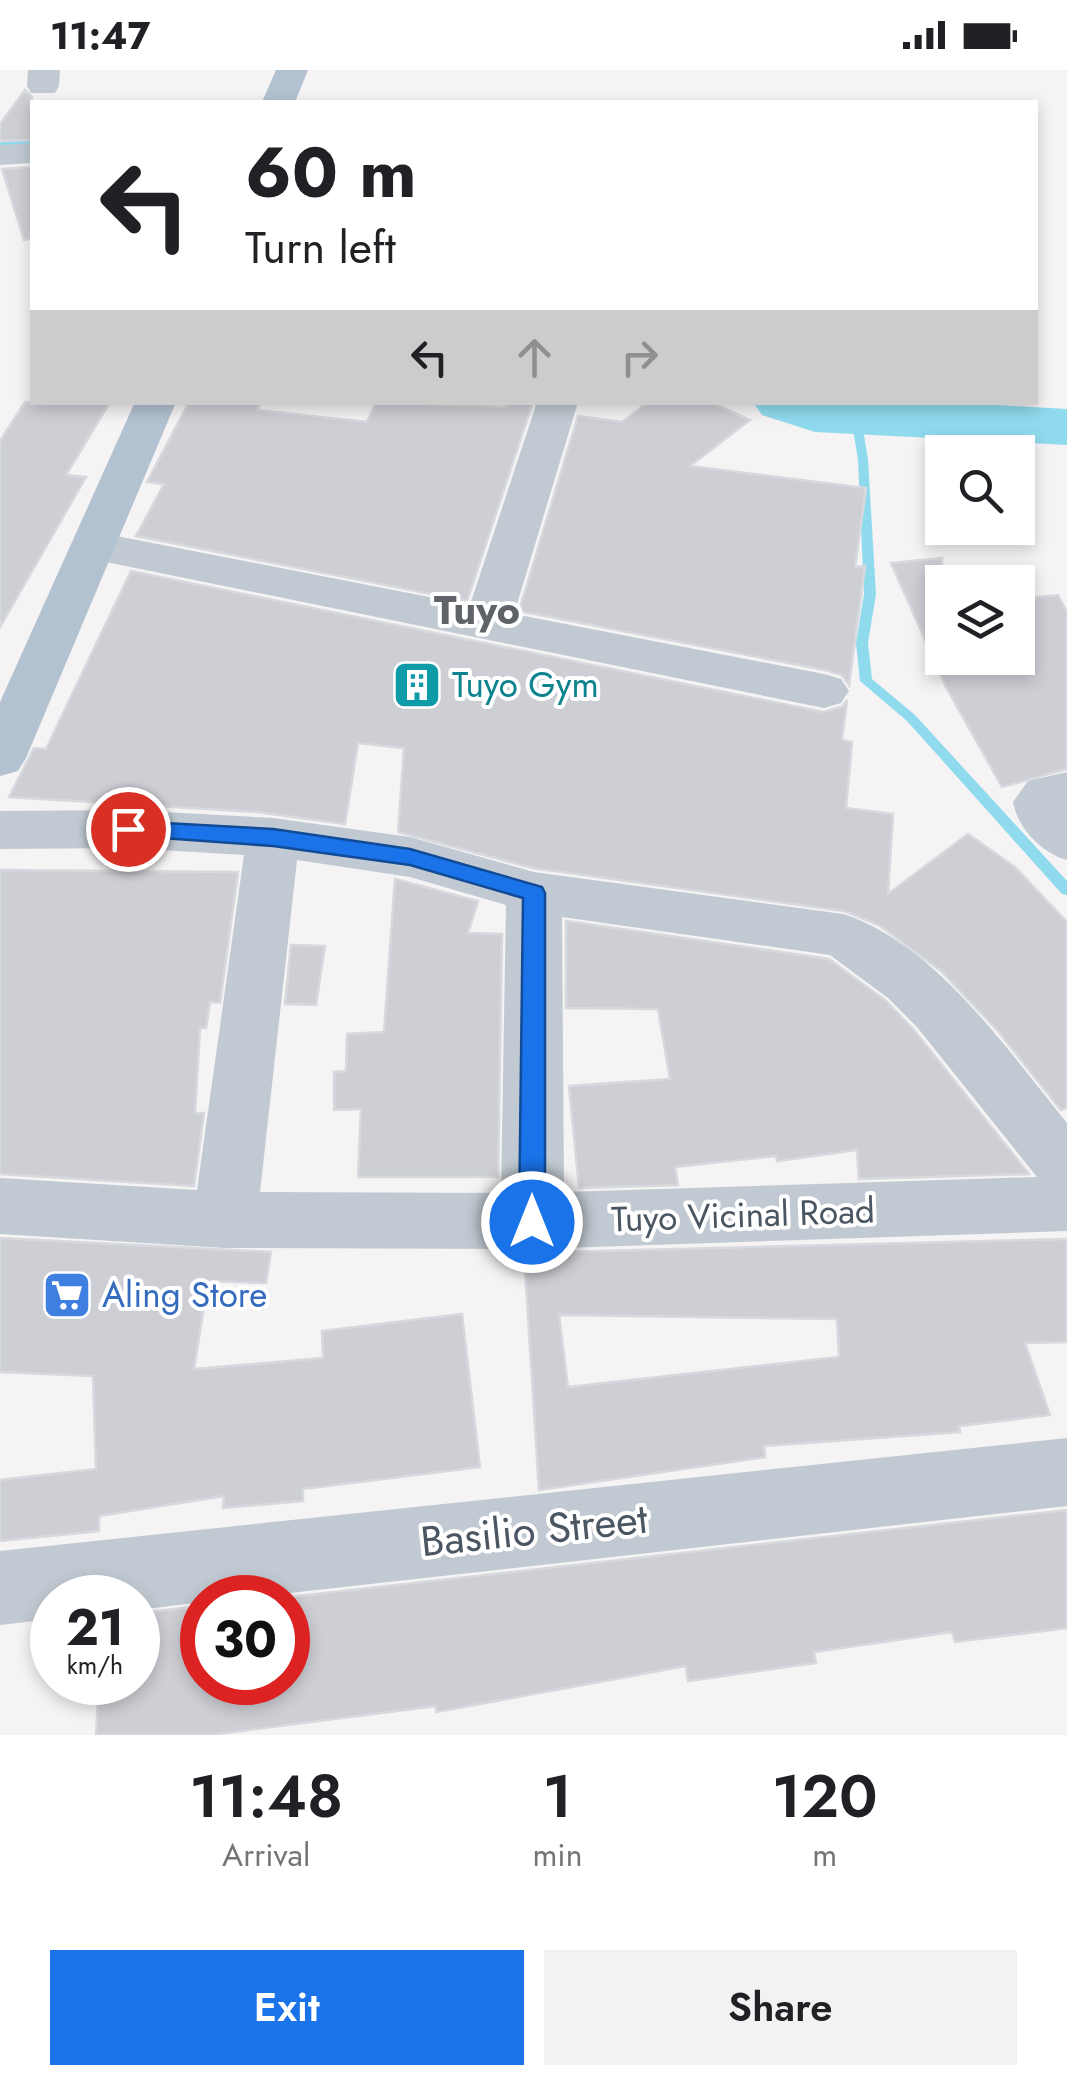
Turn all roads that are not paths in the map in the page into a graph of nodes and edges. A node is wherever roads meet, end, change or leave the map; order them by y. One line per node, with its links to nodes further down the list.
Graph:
1 (292, 70): 2 (main road)
2 (281, 100)
3 (30, 152): 4 (street)
4 (0, 155)
5 (155, 405): 7 (main road)
6 (557, 405): 8 (street)
7 (96, 546): 8 (street); 10 (main road)
8 (488, 621): 9 (street)
9 (824, 691)
10 (0, 758)
11 (1067, 791): 14 (street)
12 (0, 830): 13 (street)
13 (273, 838): 15 (street); 19 (street)
14 (1067, 841)
15 (534, 893): 16 (street); 20 (street)
16 (1067, 1168)
17 (1067, 1204): 20 (street, Tuyo Vicinal Road)
18 (0, 1206): 19 (street, Tuyo Vicinal Road)
19 (225, 1220): 20 (street, Tuyo Vicinal Road)
20 (532, 1222)
21 (1067, 1472): 22 (street, Basilio Street)
22 (0, 1588)

